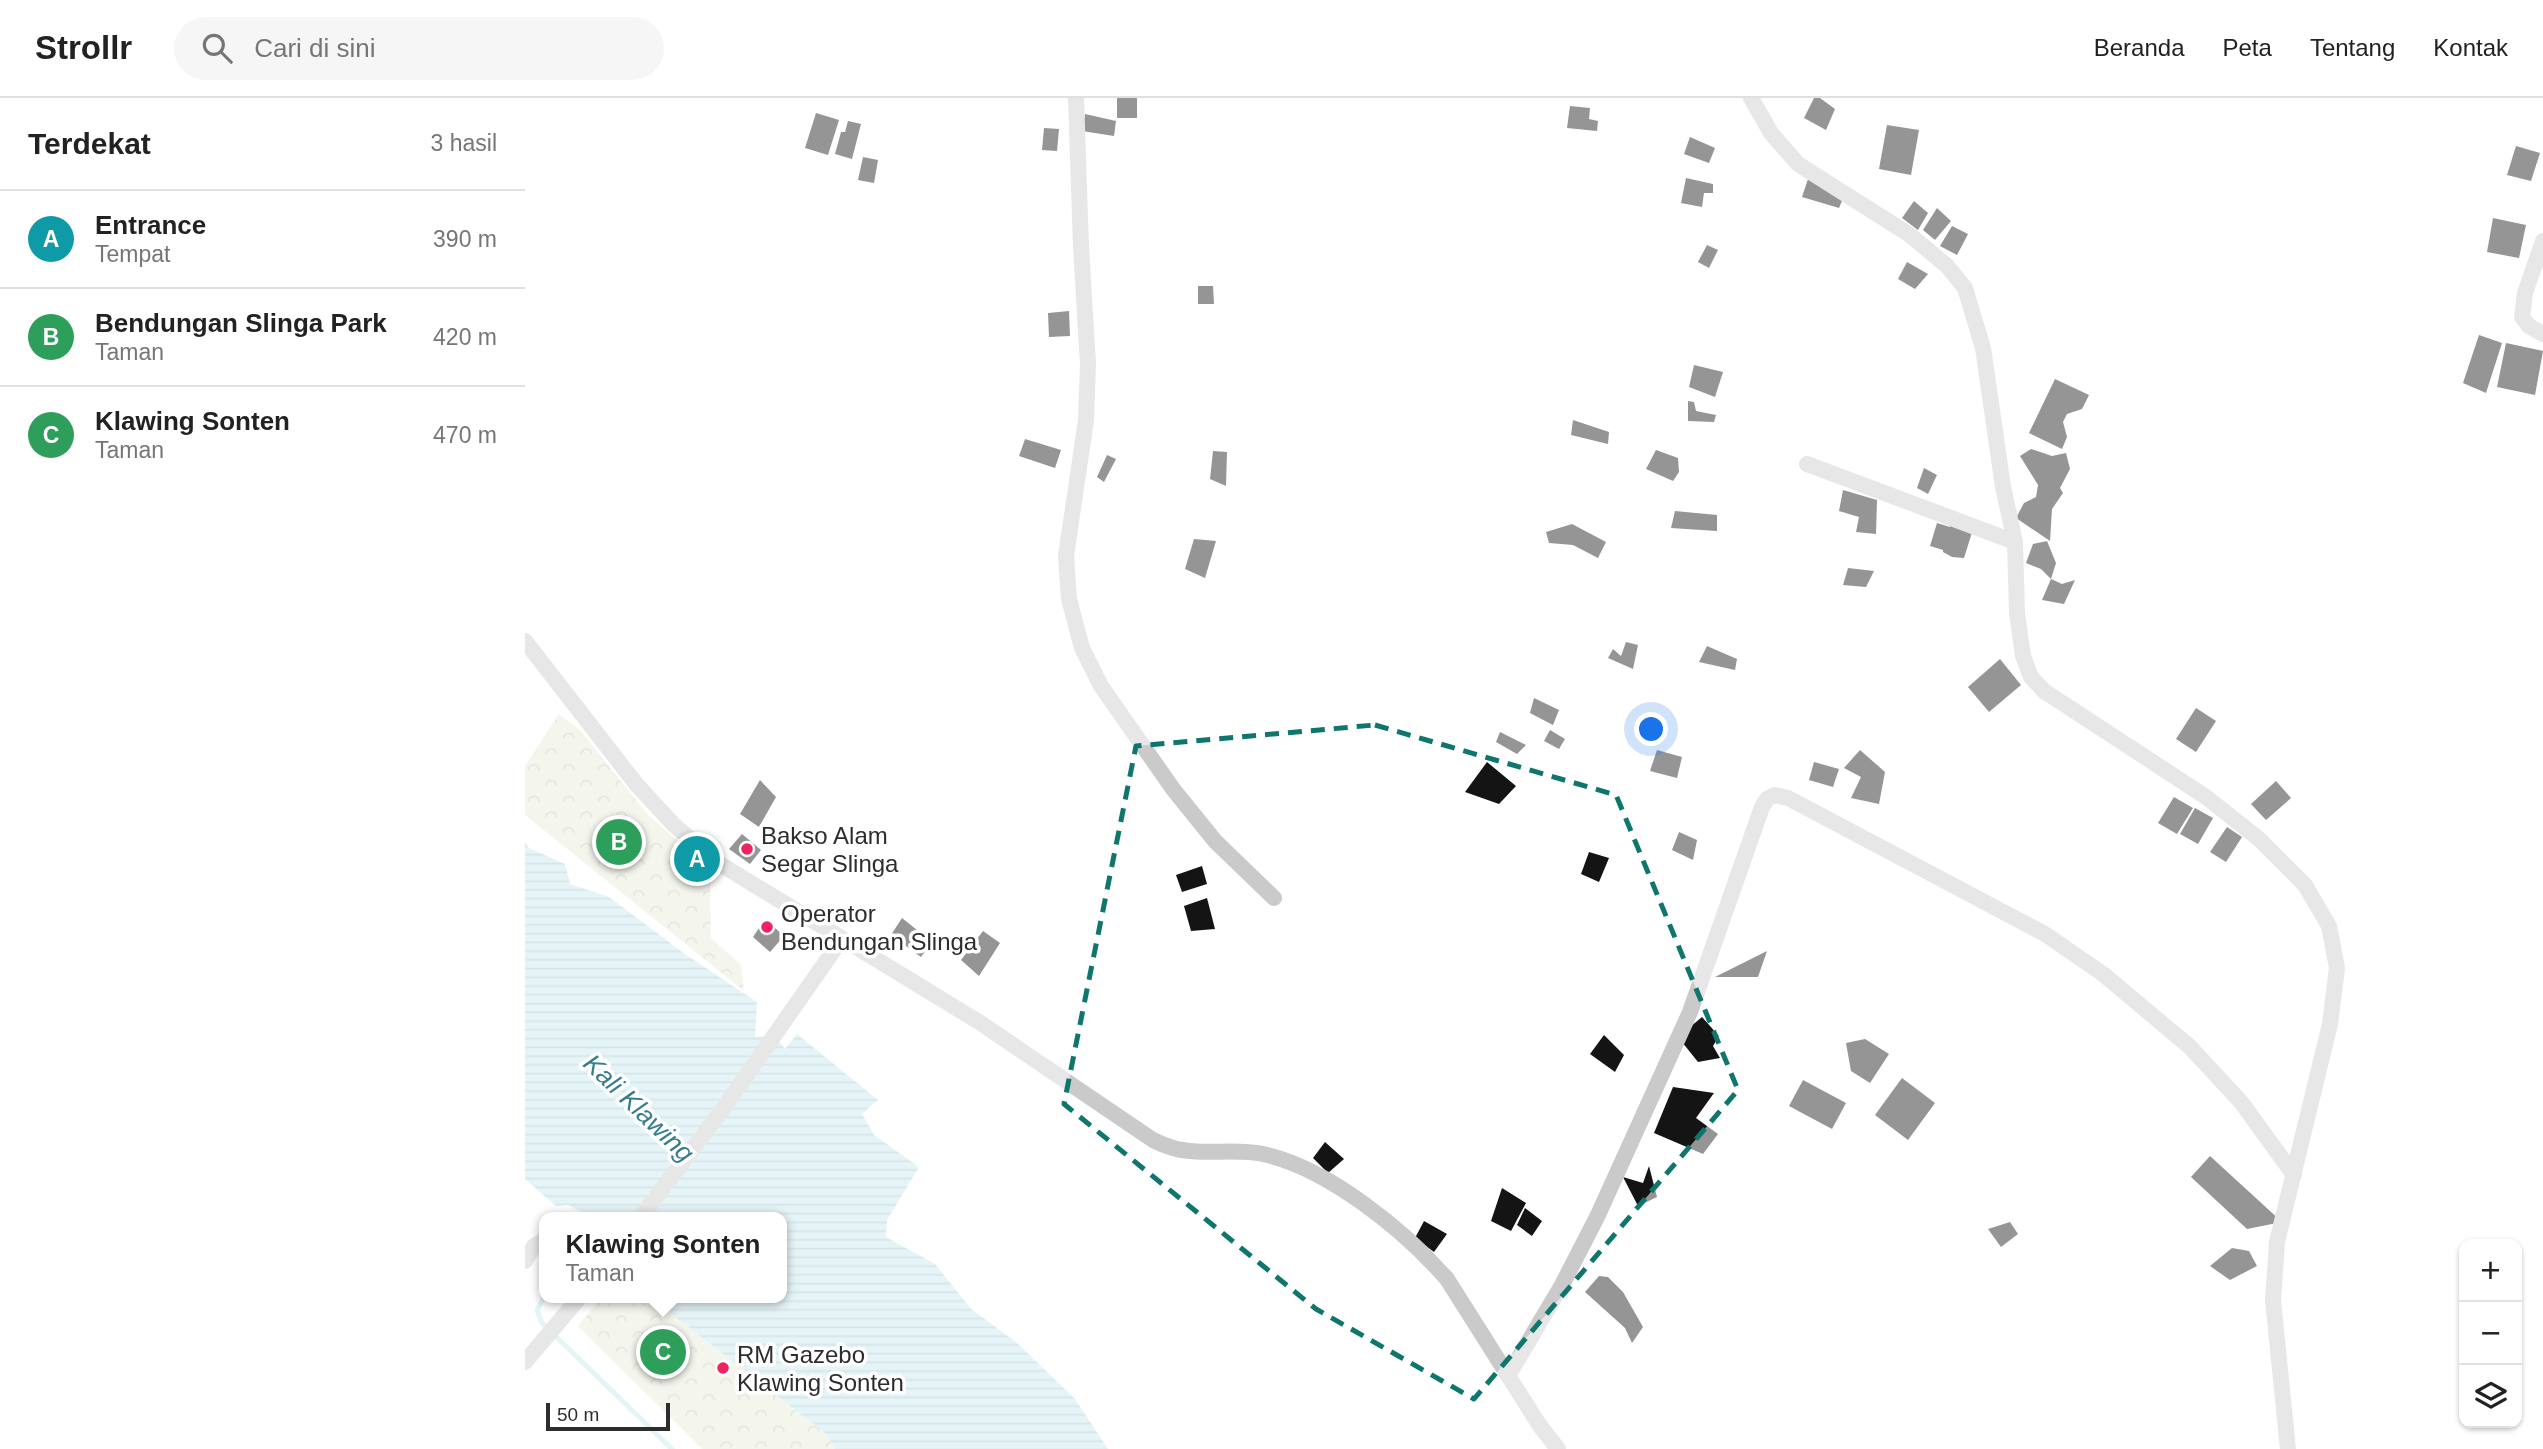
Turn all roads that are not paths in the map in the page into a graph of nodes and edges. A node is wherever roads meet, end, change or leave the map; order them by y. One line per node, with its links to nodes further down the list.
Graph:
1 (1076, 98): 8 (street)
2 (1751, 98): 6 (street)
3 (2543, 240): 4 (street)
4 (2543, 334)
5 (1807, 464): 6 (street)
6 (2015, 542): 10 (street)
7 (525, 641): 9 (street)
8 (1274, 898)
9 (837, 947): 11 (street); 16 (street)
10 (2294, 1175): 16 (street); 18 (street)
11 (645, 1212)
12 (539, 1243): 13 (street)
13 (525, 1261)
14 (575, 1303): 15 (street)
15 (525, 1362)
16 (1508, 1376): 17 (street)
17 (1558, 1449)
18 (2288, 1449)

